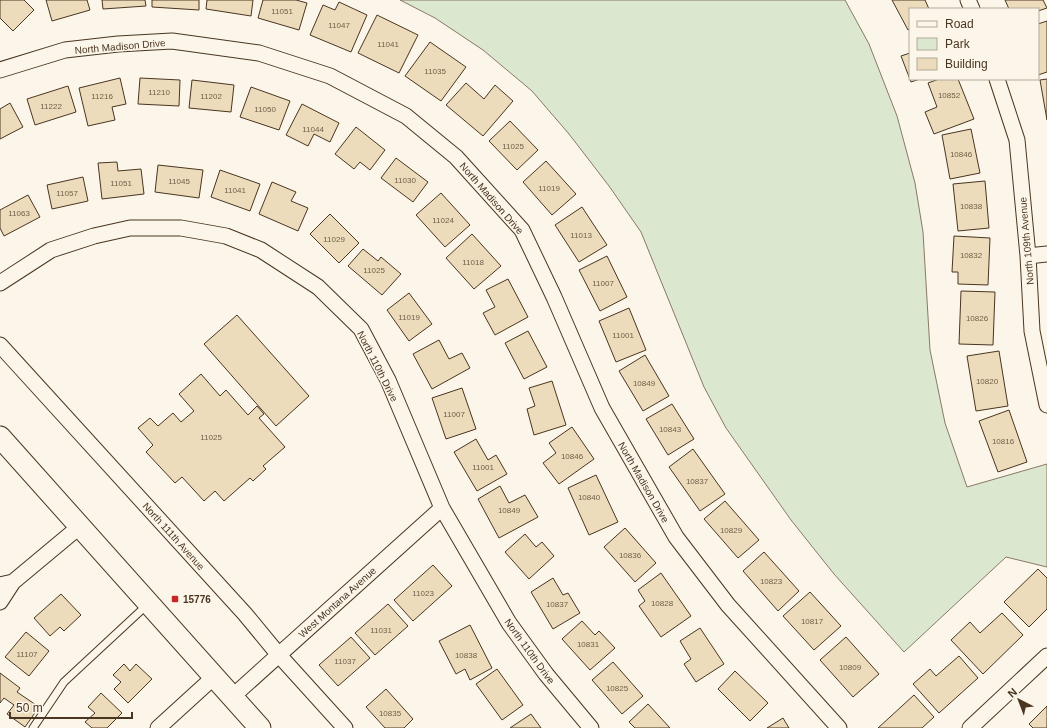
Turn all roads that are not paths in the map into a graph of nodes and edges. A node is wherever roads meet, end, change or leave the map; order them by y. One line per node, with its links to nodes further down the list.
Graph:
1 (0, 70): 23 (street, North Madison Drive)
2 (997, 80): 4 (street, North 109th Avenue)
3 (1047, 254): 4 (street)
4 (1028, 256): 7 (street, North 109th Avenue)
5 (0, 283): 9 (street, North 110th Drive)
6 (0, 345): 14 (street, North 111th Avenue)
7 (1047, 405)
8 (2, 443): 10 (street)
9 (442, 508): 14 (street, West Montana Avenue); 22 (street, North 110th Drive)
10 (79, 527): 11 (street); 13 (street)
11 (6, 583): 12 (street)
12 (0, 602)
13 (148, 603): 16 (street); 18 (lane)
14 (278, 654): 17 (street, West Montana Avenue); 21 (street, North 111th Avenue)
15 (1047, 656): 24 (street)
16 (214, 677): 17 (street); 19 (street)
17 (232, 697): 20 (street)
18 (33, 728)
19 (158, 728)
20 (260, 728)
21 (345, 728)
22 (591, 728)
23 (839, 728)
24 (970, 728)

